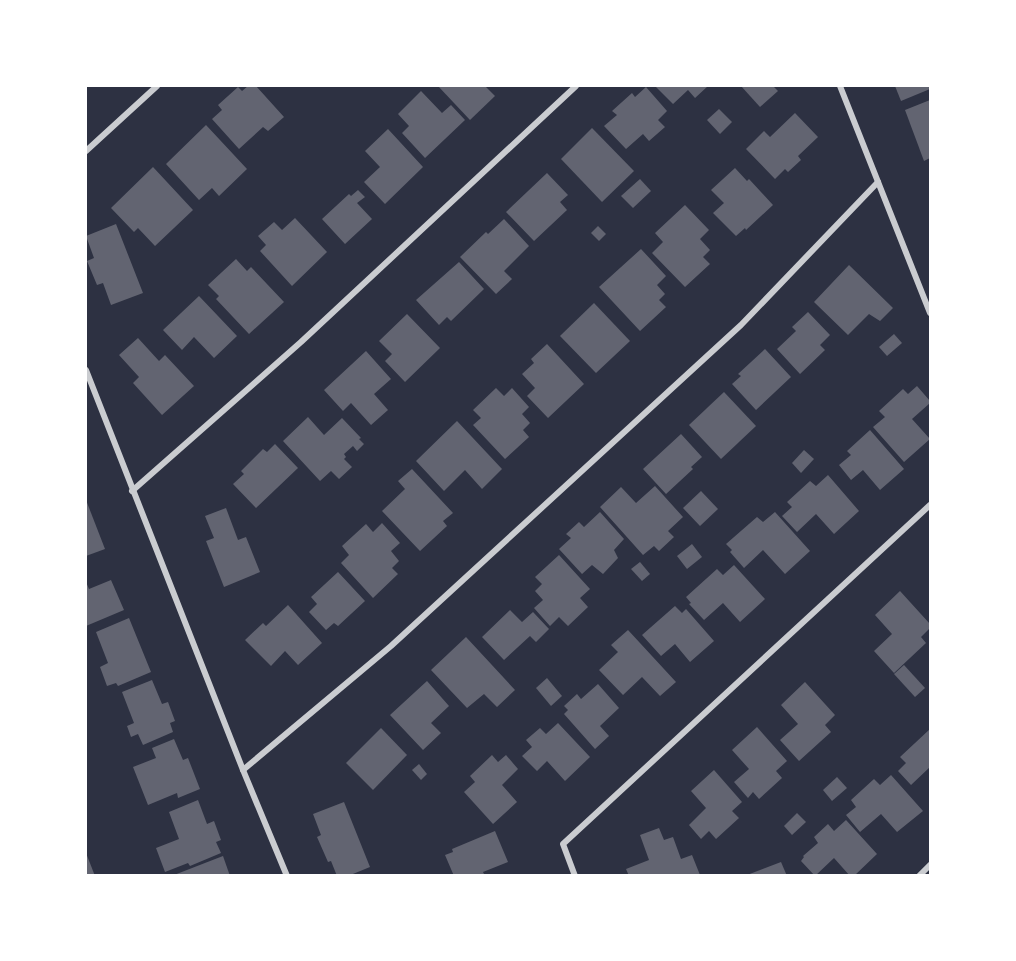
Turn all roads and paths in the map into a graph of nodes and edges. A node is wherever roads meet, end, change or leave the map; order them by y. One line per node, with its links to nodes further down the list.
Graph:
1 (157, 86): 4 (street)
2 (576, 86): 8 (street)
3 (840, 86): 5 (street)
4 (86, 152)
5 (878, 182): 6 (street); 10 (street)
6 (930, 313)
7 (86, 370): 8 (street)
8 (132, 491): 10 (street)
9 (930, 505): 13 (street)
10 (243, 770): 12 (street)
11 (930, 865): 14 (street)
12 (287, 876)
13 (575, 876)
14 (919, 876)

